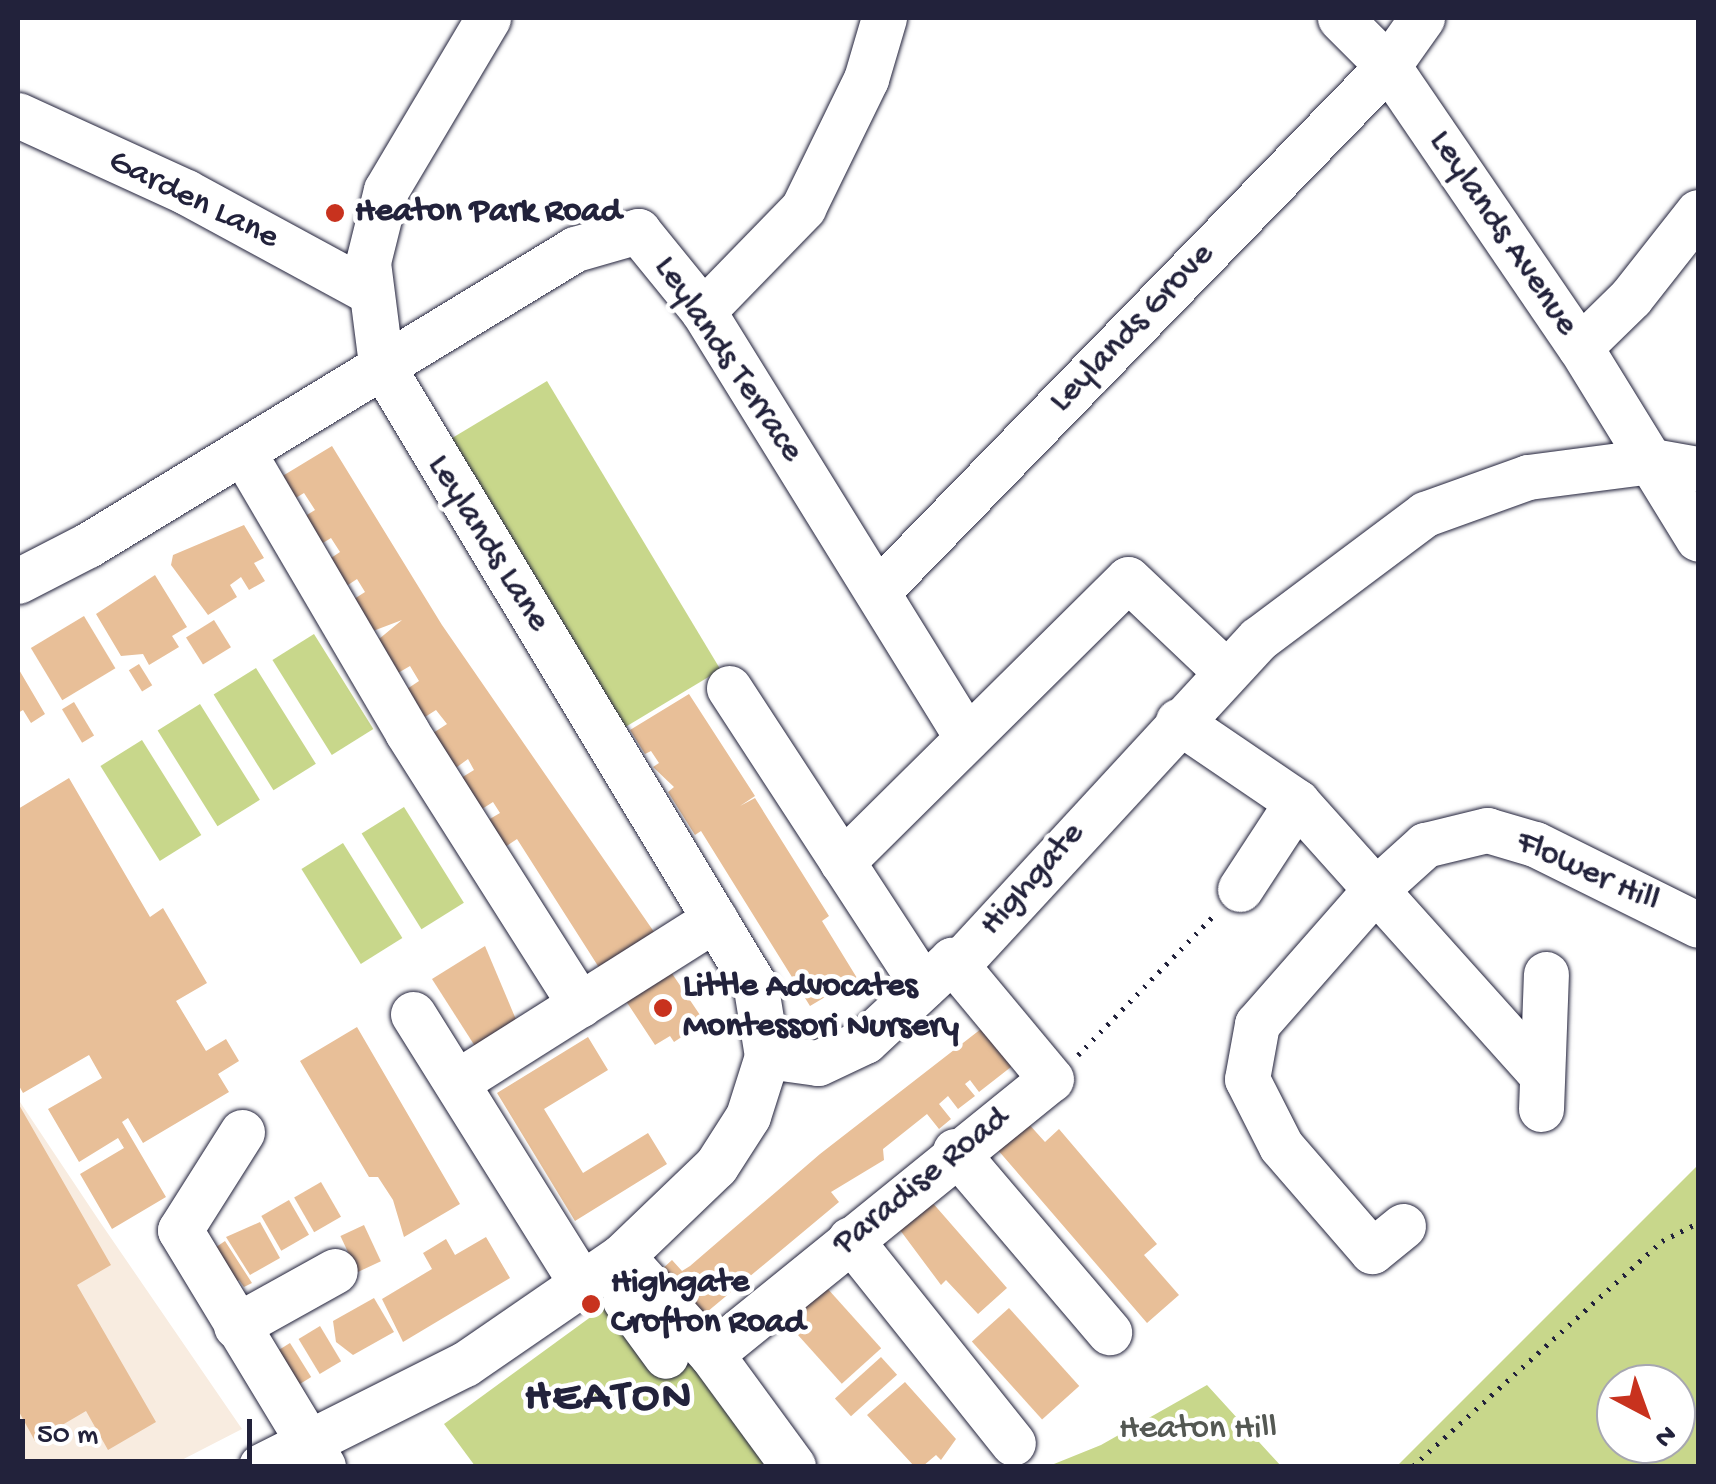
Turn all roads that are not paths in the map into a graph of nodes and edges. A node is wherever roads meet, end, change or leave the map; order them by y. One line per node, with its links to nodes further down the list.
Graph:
1 (488, 18): 8 (street, Leylands Lane)
2 (884, 18): 9 (street)
3 (1340, 18): 5 (street, Leylands Avenue)
4 (1422, 18): 5 (street, Leylands Grove)
5 (1388, 66): 10 (street, Leylands Avenue); 17 (street, Leylands Grove)
6 (18, 115): 8 (street, Garden Lane)
7 (1698, 212): 10 (street)
8 (368, 291): 11 (street, Leylands Lane)
9 (703, 311): 11 (street, Leylands Terrace); 17 (street, Leylands Terrace)
10 (1580, 348): 13 (street, Leylands Avenue)
11 (381, 364): 12 (street); 26 (street, Leylands Lane)
12 (243, 452): 16 (street); 30 (street)
13 (1652, 461): 14 (street, Highgate); 15 (street, Leylands Avenue); 18 (street, Highgate)
14 (1698, 469)
15 (1698, 539)
16 (18, 582)
17 (878, 592): 21 (street, Leylands Terrace)
18 (1226, 672): 20 (street, Highgate); 21 (street)
19 (729, 688): 23 (street)
20 (1178, 720): 22 (street); 28 (street, Highgate)
21 (967, 738): 23 (street)
22 (1297, 802): 24 (street); 25 (street)
23 (842, 862): 28 (street)
24 (1240, 889)
25 (1374, 891): 27 (street, Flower Hill); 29 (street); 36 (street, Flower Hill)
26 (716, 919): 30 (street); 32 (street, Leylands Lane)
27 (1698, 924)
28 (944, 970): 32 (street, Highgate); 35 (street, Paradise Road)
29 (1546, 974)
30 (580, 1005): 33 (street)
31 (414, 1014): 33 (street)
32 (767, 1056): 39 (street)
33 (457, 1082): 39 (street)
34 (242, 1132): 40 (street)
35 (955, 1152): 37 (street, Paradise Road); 41 (street)
36 (1403, 1226)
37 (850, 1239): 42 (street, Paradise Road); 44 (street)
38 (335, 1271): 40 (street)
39 (603, 1271): 42 (street); 43 (street); 45 (street)
40 (236, 1326): 45 (street)
41 (1110, 1332)
42 (712, 1354): 47 (street)
43 (666, 1356)
44 (1013, 1443)
45 (315, 1456): 46 (street)
46 (262, 1466)
47 (793, 1466)

